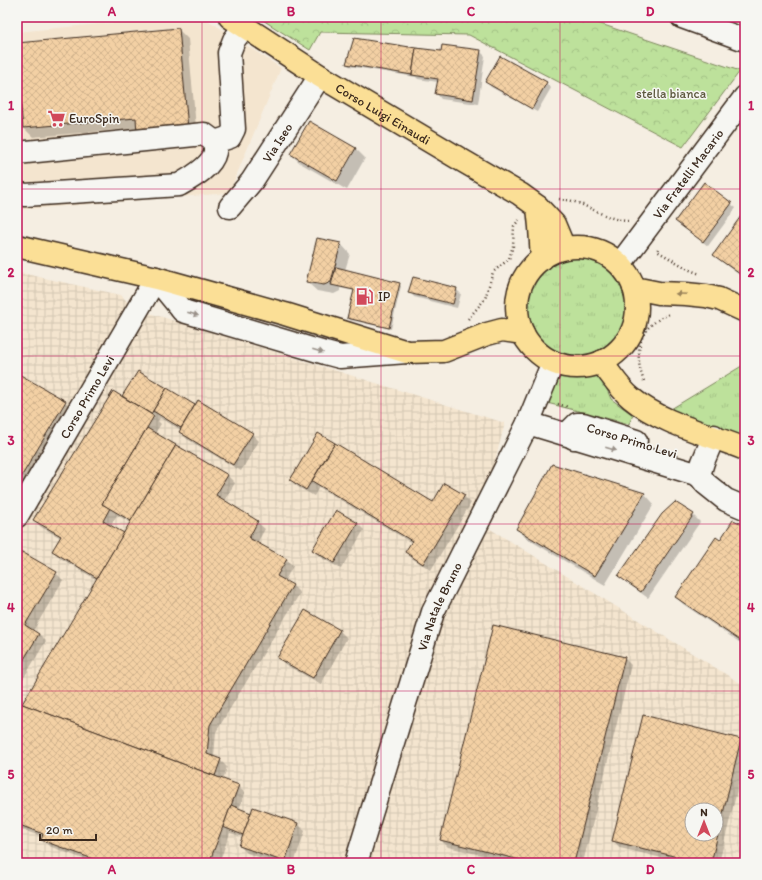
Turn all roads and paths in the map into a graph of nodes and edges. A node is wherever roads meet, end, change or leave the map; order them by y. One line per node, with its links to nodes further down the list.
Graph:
1 (682, 17): 3 (street)
2 (237, 22): 4 (main road, Corso Luigi Einaudi); 6 (street)
3 (745, 40)
4 (320, 76): 9 (street, Via Iseo); 10 (main road, Corso Luigi Einaudi)
5 (745, 97): 11 (street, Via Fratelli Macario)
6 (215, 142): 7 (street); 8 (street)
7 (17, 153)
8 (17, 193)
9 (230, 206)
10 (538, 206): 11 (path); 13 (main road, Corso Luigi Einaudi); 14 (main road); 24 (path)
11 (646, 230): 15 (street, Via Fratelli Macario); 16 (path)
12 (17, 246): 17 (main road)
13 (564, 248): 14 (main road); 15 (main road)
14 (542, 259): 19 (main road)
15 (615, 260): 18 (main road)
16 (706, 277)
17 (156, 278): 24 (main road); 35 (street, Corso Primo Levi)
18 (634, 288): 20 (main road, one-way to 18); 26 (main road)
19 (518, 296): 22 (main road); 23 (main road)
20 (745, 311)
21 (675, 313): 27 (path)
22 (523, 333): 23 (main road); 25 (main road)
23 (487, 334): 24 (main road)
24 (467, 343)
25 (553, 362): 26 (main road); 28 (street, Via Natale Bruno)
26 (601, 362): 31 (main road)
27 (647, 386)
28 (538, 399): 29 (path); 30 (street, Via Natale Bruno)
29 (575, 408)
30 (528, 423): 33 (street, Corso Primo Levi); 36 (street, Via Natale Bruno)
31 (714, 436): 32 (main road); 33 (street)
32 (745, 449)
33 (701, 468): 34 (street, Corso Primo Levi)
34 (745, 508)
35 (17, 516)
36 (356, 863)

